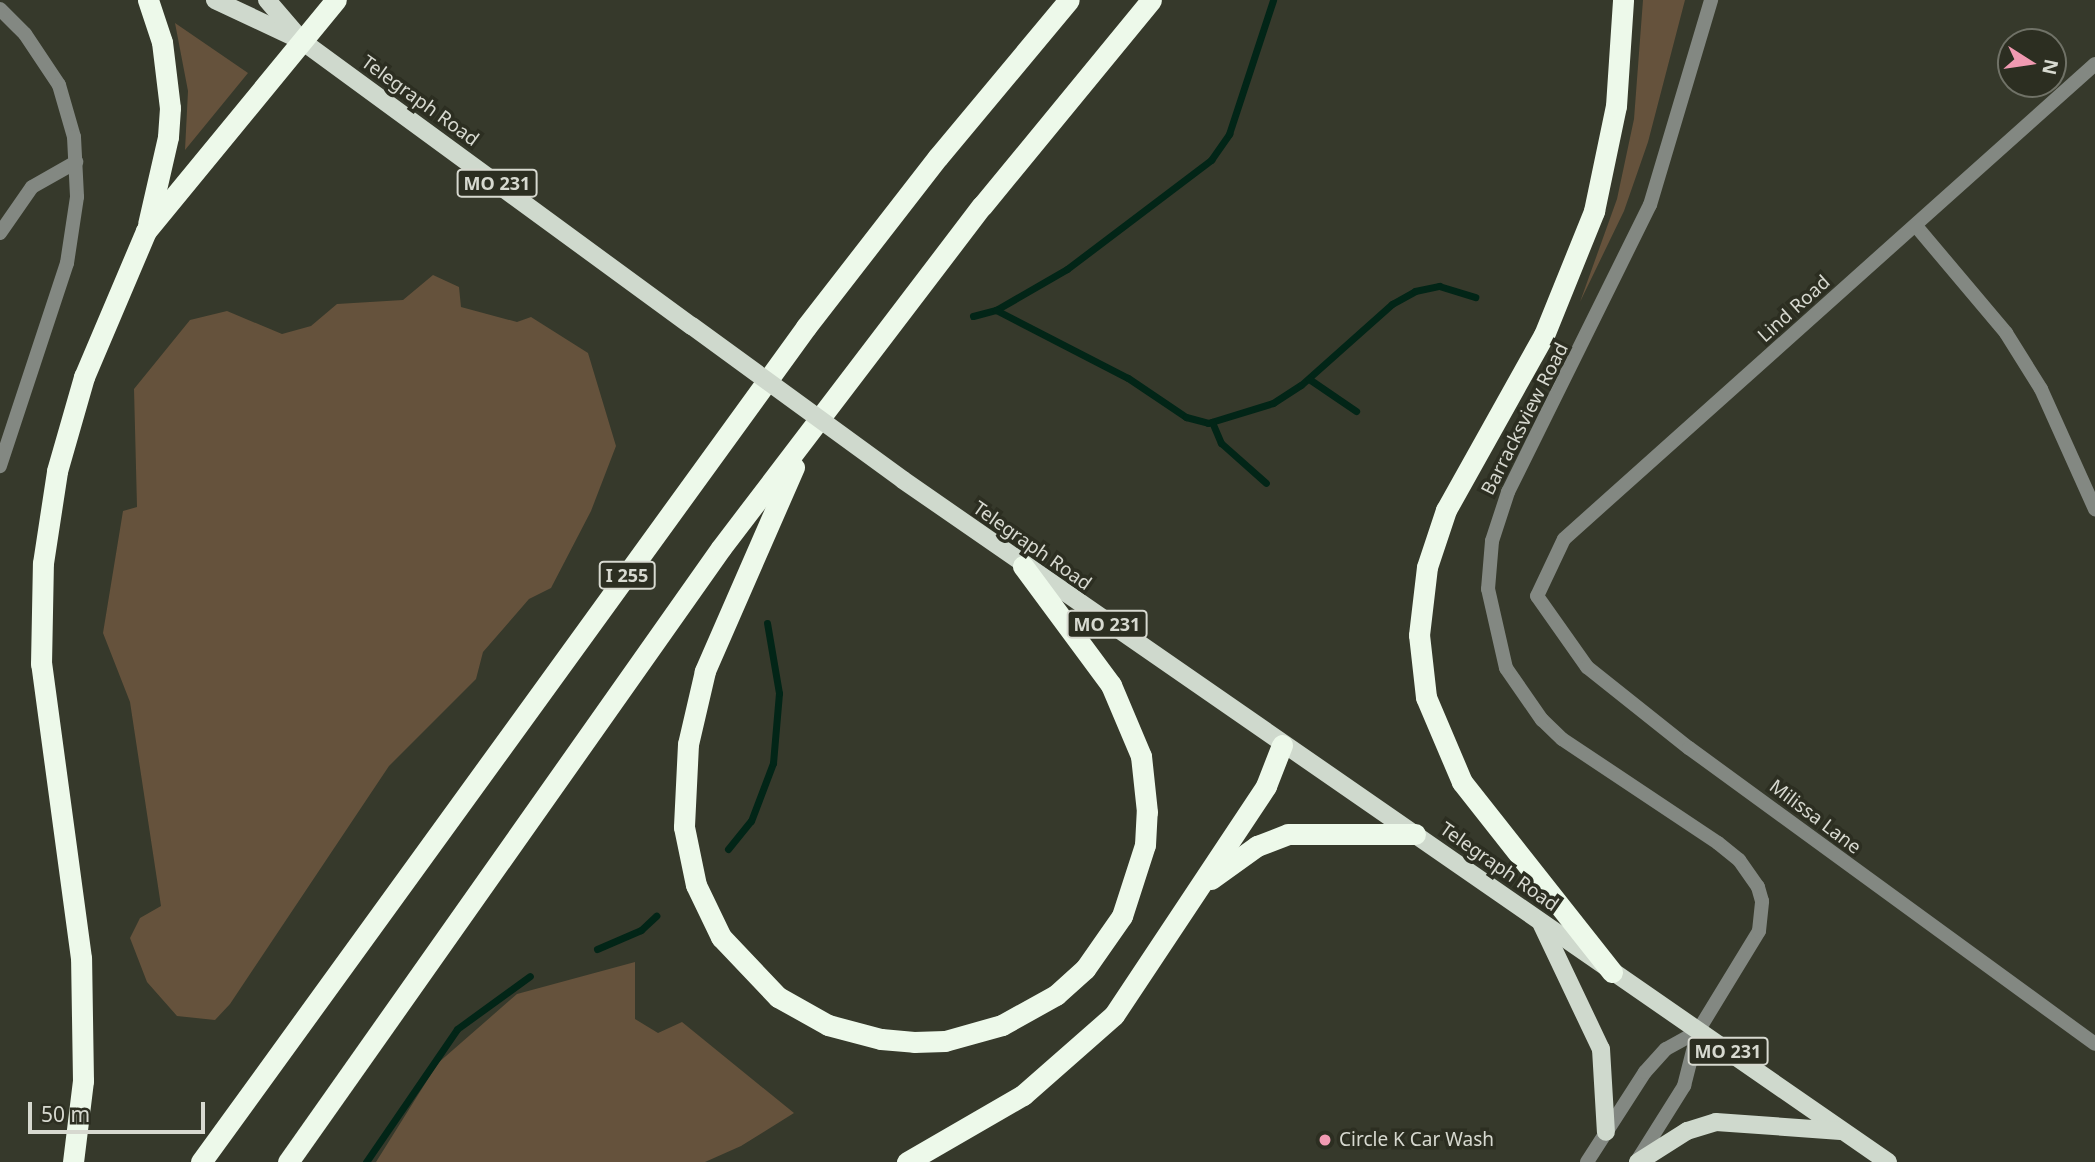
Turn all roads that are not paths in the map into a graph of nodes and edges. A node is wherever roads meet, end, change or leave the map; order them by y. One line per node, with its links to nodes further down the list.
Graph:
1 (148, 0): 14 (highway)
2 (215, 0): 10 (main road, Telegraph Road / MO 231)
3 (267, 0): 10 (main road, Telegraph Road / MO 231)
4 (336, 0): 10 (highway)
5 (1069, 0): 31 (highway, I 255)
6 (1151, 0): 16 (highway, I 255)
7 (1623, 0): 25 (highway)
8 (1711, 0): 26 (street, Barracksview Road)
9 (0, 9): 12 (street)
10 (302, 41): 14 (highway); 19 (main road, Telegraph Road / MO 231, bridge)
11 (2095, 64): 13 (street, Lind Road)
12 (76, 162): 15 (street); 17 (street)
13 (1916, 226): 18 (street); 20 (street, Lind Road)
14 (146, 230): 30 (highway)
15 (0, 233)
16 (811, 430): 19 (highway); 32 (highway, I 255)
17 (0, 467)
18 (2095, 509)
19 (1023, 566): 21 (main road, Telegraph Road / MO 231)
20 (1537, 596): 27 (street, Milissa Lane)
21 (1282, 745): 22 (main road, Telegraph Road / MO 231); 23 (highway)
22 (1415, 834): 23 (highway); 24 (main road, Telegraph Road / MO 231)
23 (1200, 886): 33 (highway)
24 (1540, 922): 25 (main road, Telegraph Road / MO 231); 29 (main road)
25 (1612, 972): 26 (main road, Telegraph Road / MO 231)
26 (1698, 1031): 28 (main road, Telegraph Road / MO 231); 29 (street, Barracksview Road); 35 (street, Barracksview Road)
27 (2095, 1044)
28 (1844, 1131): 35 (main road); 36 (main road, Telegraph Road / MO 231)
29 (1606, 1132): 34 (street, Barracksview Road)
30 (73, 1162)
31 (201, 1162)
32 (288, 1162)
33 (907, 1162)
34 (1587, 1162)
35 (1637, 1162)
36 (1888, 1162)

